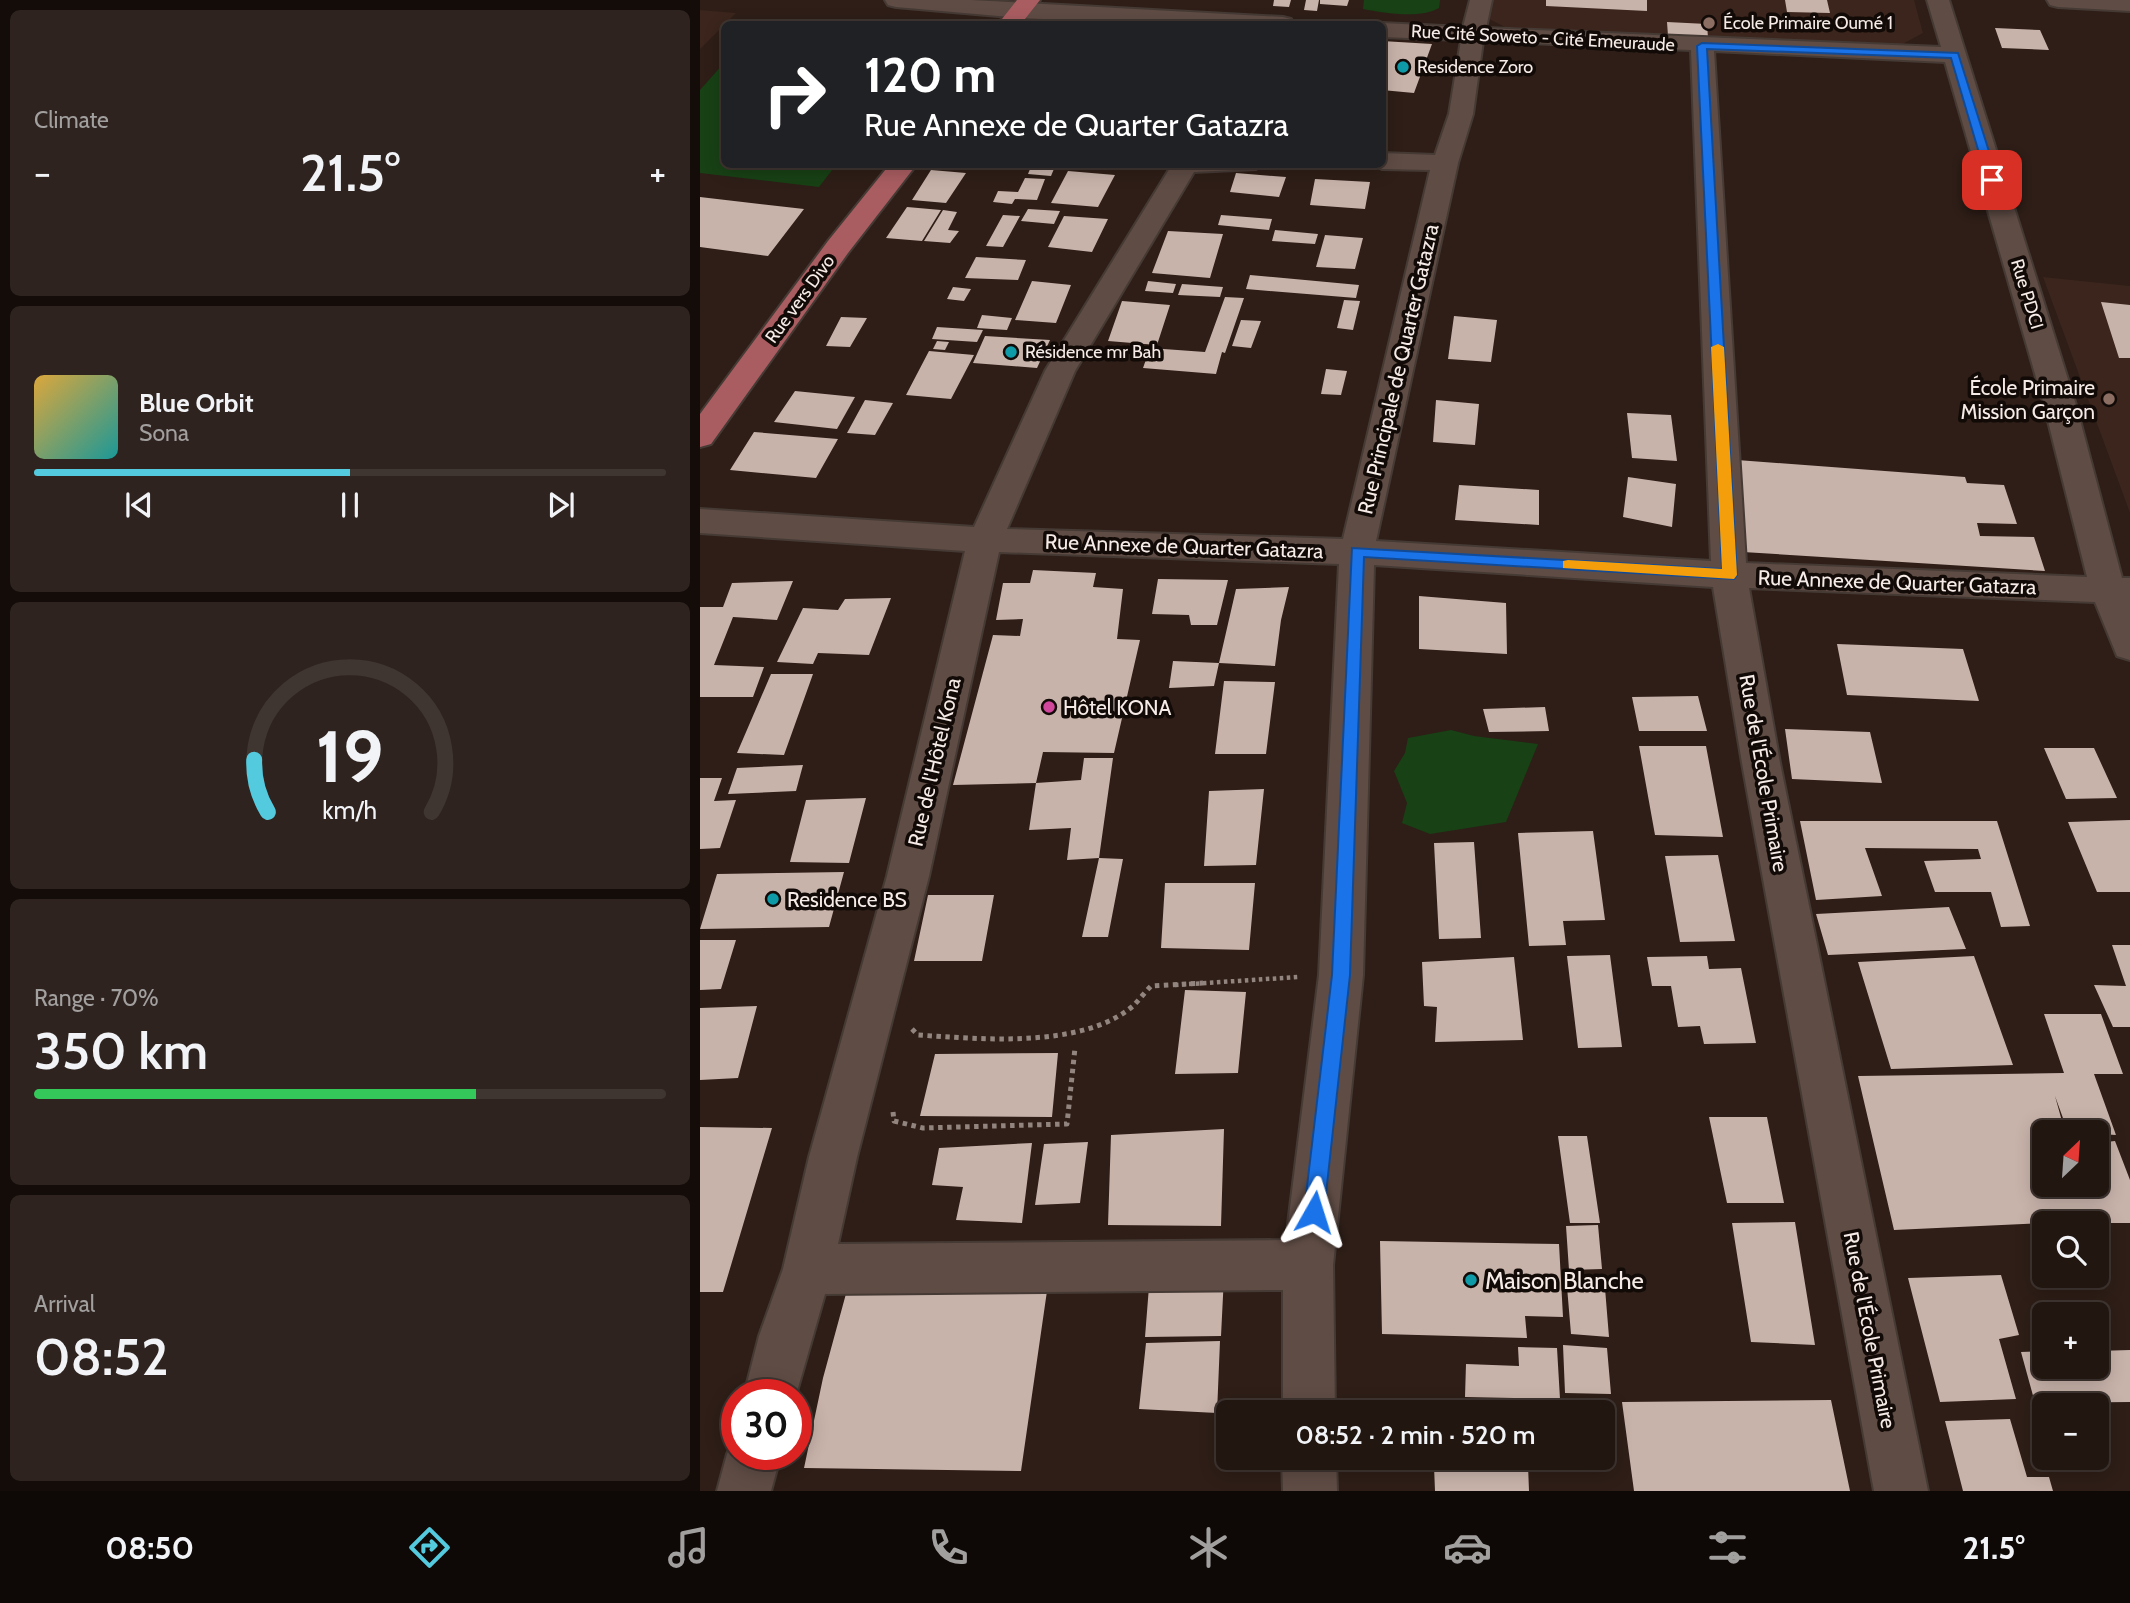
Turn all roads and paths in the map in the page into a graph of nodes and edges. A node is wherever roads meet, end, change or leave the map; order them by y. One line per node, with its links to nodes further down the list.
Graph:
1 (896, 0): 6 (street)
2 (1481, 0): 9 (street, Rue Principale de Quarter Gatazra)
3 (1938, 0): 11 (street, Rue PDCI)
4 (2058, 0): 5 (street)
5 (2118, 2)
6 (1019, 12): 7 (street)
7 (1217, 21)
8 (1386, 30): 9 (street, Rue Cité Soweto - Cité Emeuraude)
9 (1473, 34): 10 (street, Rue Cité Soweto - Cité Emeuraude); 13 (street, Rue Principale de Quarter Gatazra)
10 (1702, 46): 11 (street, Rue Cité Soweto - Cité Emeuraude); 20 (street, Rue de l'École Primaire)
11 (1955, 55): 21 (street, Rue PDCI)
12 (1386, 162): 13 (street)
13 (1445, 163): 19 (street, Rue Principale de Quarter Gatazra)
14 (901, 168): 16 (main road, Rue vers Divo)
15 (1180, 168): 18 (street, Rue de l'Hôtel Kona)
16 (700, 437)
17 (700, 521): 18 (street, Rue Annexe de Quarter Gatazra)
18 (985, 540): 19 (street, Rue Annexe de Quarter Gatazra); 28 (street, Rue de l'Hôtel Kona)
19 (1357, 552): 20 (street, Rue Annexe de Quarter Gatazra); 23 (street, Rue Principale de Quarter Gatazra)
20 (1729, 575): 21 (street, Rue Annexe de Quarter Gatazra); 35 (street, Rue de l'École Primaire)
21 (2119, 591): 22 (street, Rue PDCI)
22 (2130, 646)
23 (1341, 975): 24 (path); 27 (street, Rue Principale de Quarter Gatazra)
24 (906, 1040)
25 (1075, 1048): 26 (path)
26 (893, 1107)
27 (1308, 1265): 28 (street); 30 (street, Rue Principale de Quarter Gatazra)
28 (808, 1269): 29 (street, Rue de l'Hôtel Kona)
29 (774, 1379)
30 (1309, 1400)
31 (750, 1470): 33 (street)
32 (1310, 1470): 34 (street)
33 (744, 1491)
34 (1310, 1491)
35 (1901, 1491)

